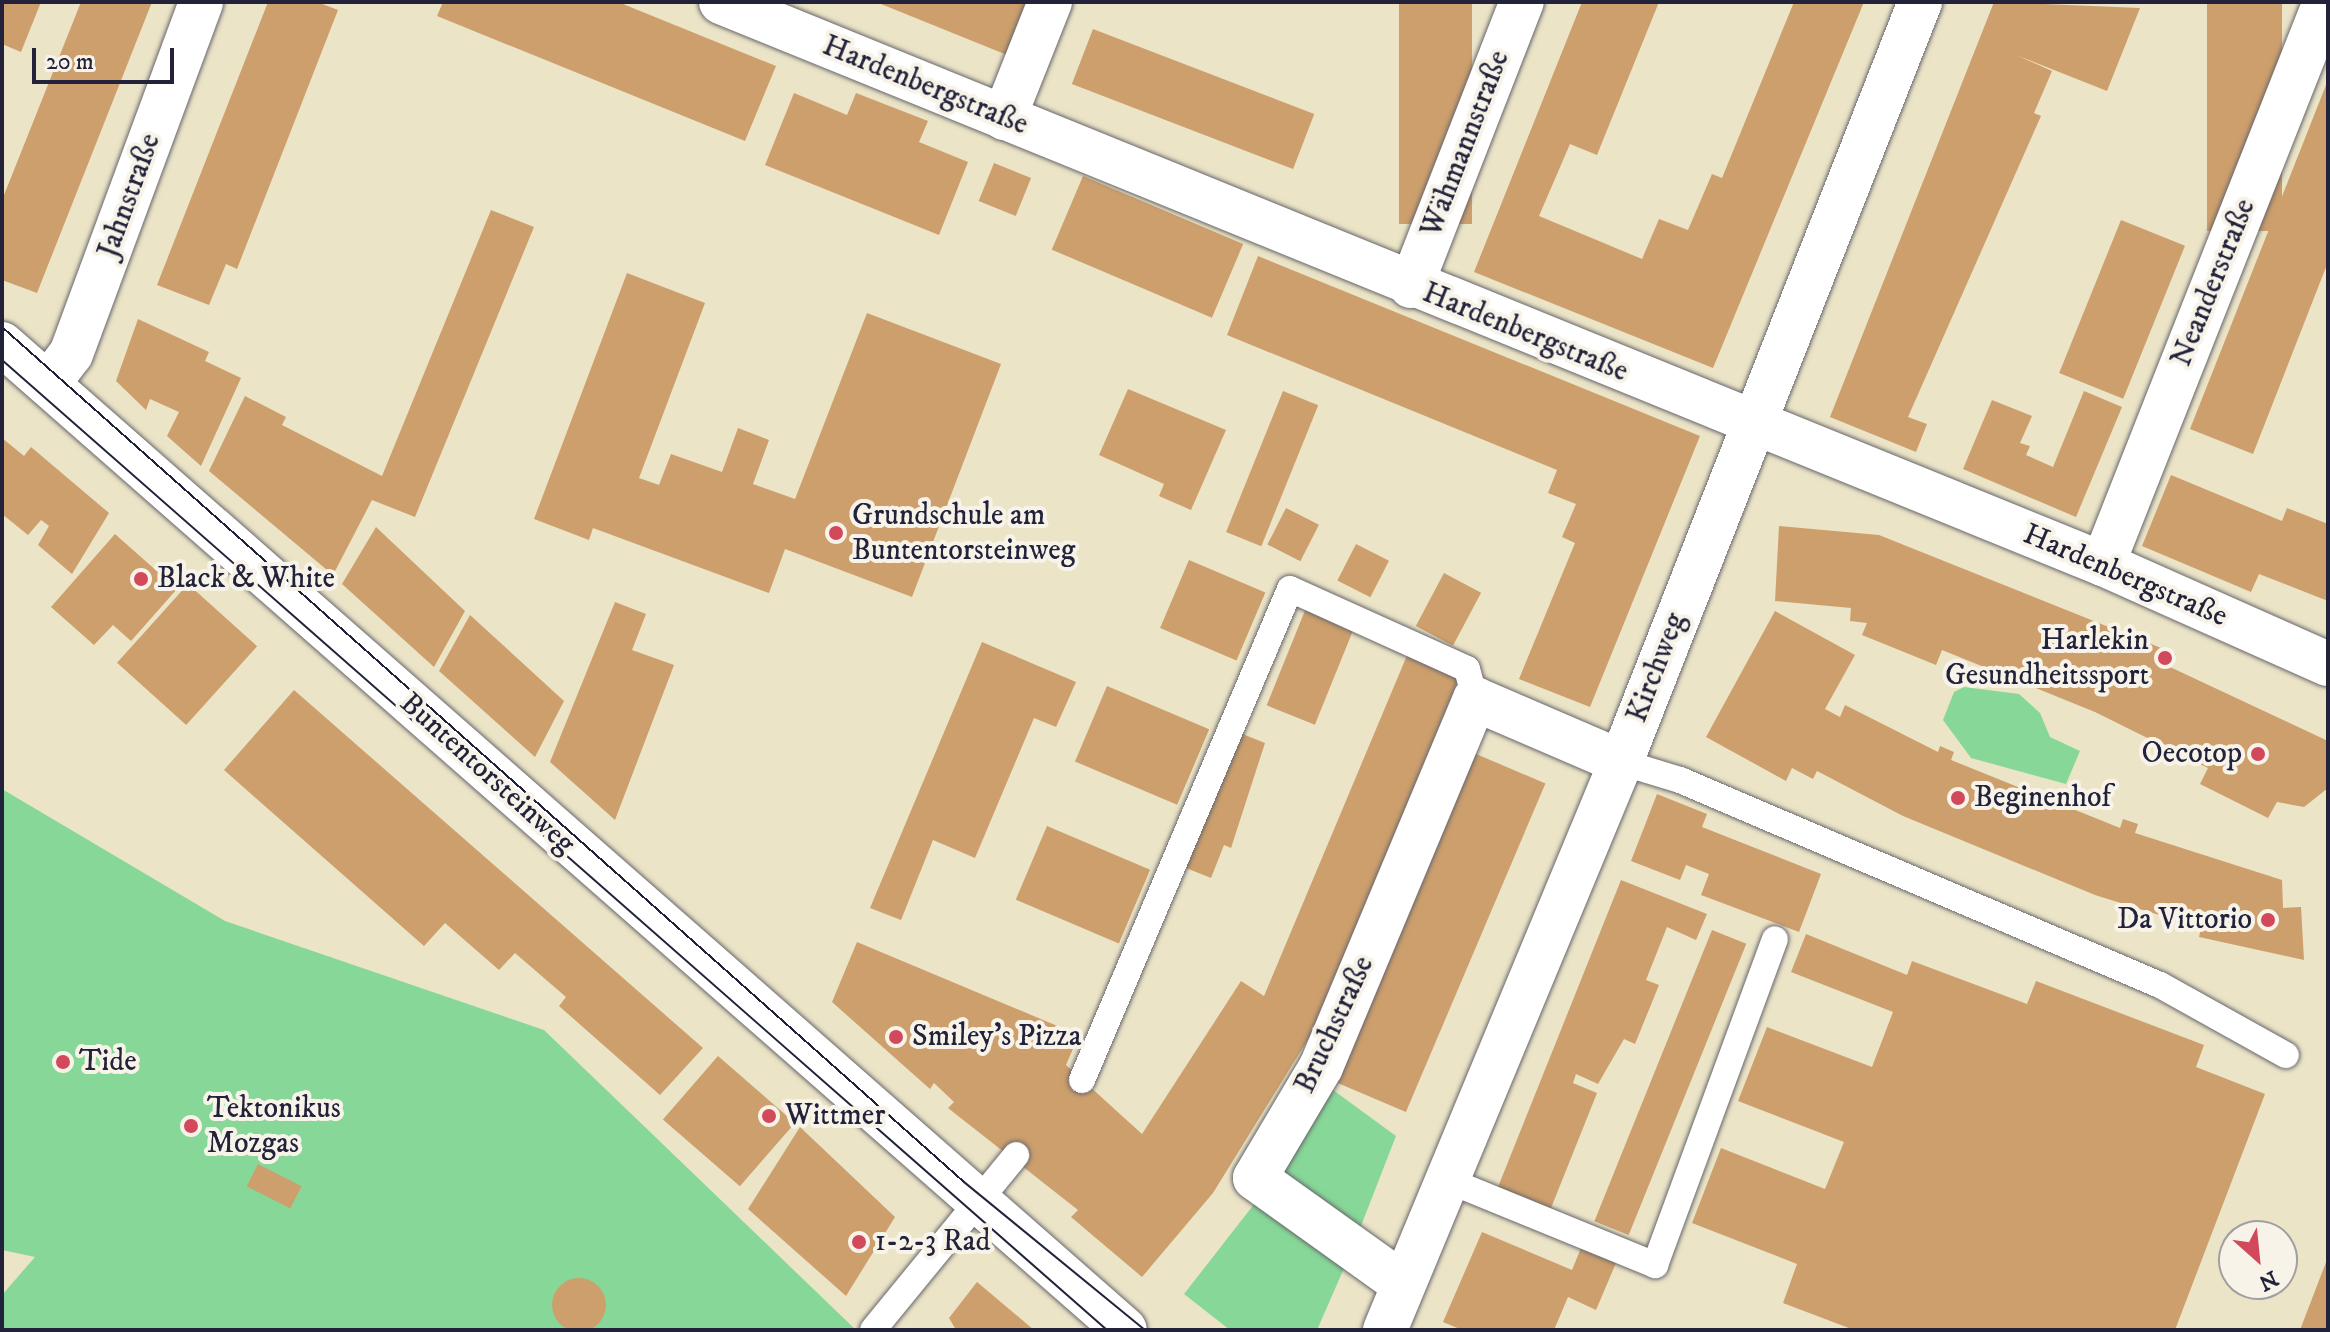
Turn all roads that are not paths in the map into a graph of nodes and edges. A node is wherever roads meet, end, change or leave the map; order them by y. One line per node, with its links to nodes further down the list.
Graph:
1 (201, 2): 10 (street, Jahnstraße)
2 (1050, 2): 7 (street)
3 (1522, 2): 8 (street, Wähmannstraße)
4 (1920, 2): 11 (street, Kirchweg)
5 (2325, 2): 12 (street, Neanderstraße)
6 (729, 3): 7 (street, Hardenbergstraße)
7 (1004, 118): 8 (street, Hardenbergstraße)
8 (1411, 286): 11 (street, Hardenbergstraße)
9 (2, 344): 10 (street, Buntentorsteinweg)
10 (48, 384): 21 (street, Buntentorsteinweg)
11 (1748, 425): 12 (street, Hardenbergstraße); 15 (street, Kirchweg)
12 (2103, 564): 13 (street, Hardenbergstraße)
13 (2328, 664)
14 (1475, 699): 15 (street); 18 (lane); 22 (street, Bruchstraße)
15 (1621, 762): 17 (lane); 20 (street, Kirchweg)
16 (1775, 939): 20 (lane)
17 (2286, 1055)
18 (1082, 1080)
19 (1016, 1155): 21 (lane)
20 (1447, 1180): 22 (street, Kirchweg)
21 (973, 1204): 23 (lane); 24 (street, Buntentorsteinweg)
22 (1403, 1284): 25 (street, Kirchweg)
23 (873, 1330)
24 (1125, 1330)
25 (1385, 1330)

